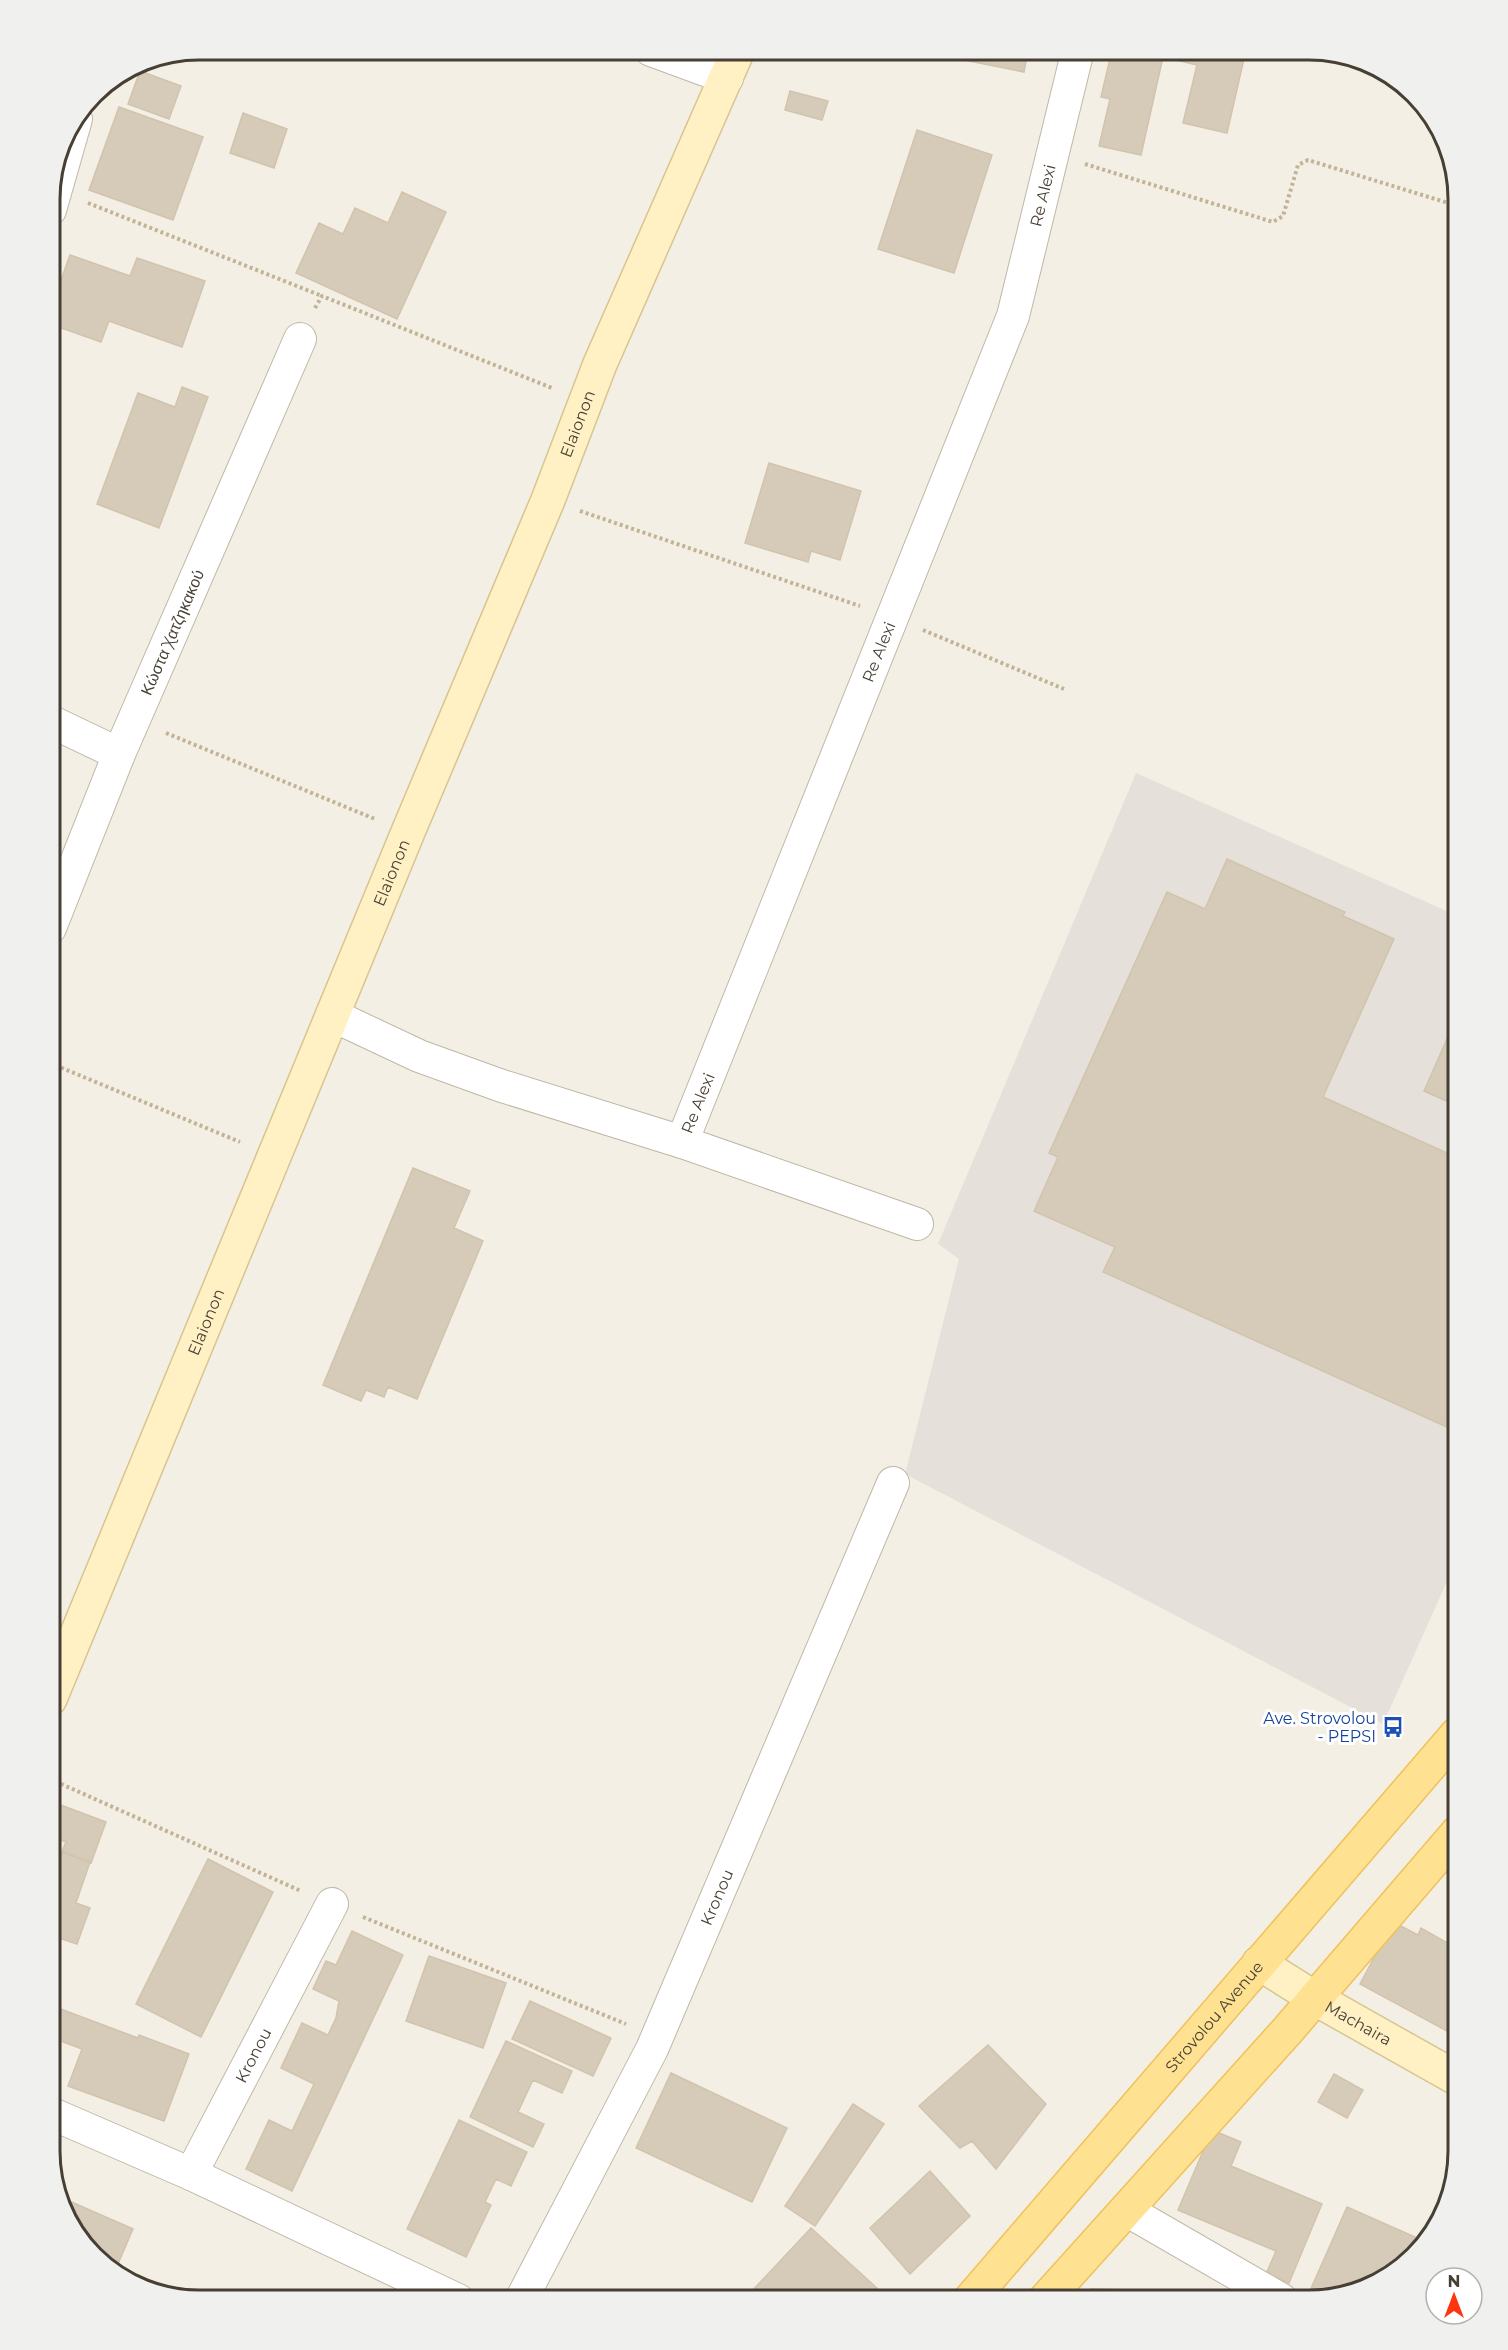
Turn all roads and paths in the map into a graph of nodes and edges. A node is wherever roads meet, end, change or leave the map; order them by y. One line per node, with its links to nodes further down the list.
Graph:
1 (709, 60): 3 (street)
2 (1075, 60): 4 (street, Re Alexi)
3 (732, 64): 9 (main road, Elaionon)
4 (1053, 154): 6 (path); 11 (street, Re Alexi)
5 (60, 203): 7 (path)
6 (1448, 203)
7 (321, 296): 8 (path); 9 (path)
8 (300, 339): 13 (street, Κώστα Χατζηκακού)
9 (586, 402): 10 (main road, Elaionon)
10 (548, 500): 11 (path); 16 (main road, Elaionon)
11 (892, 617): 12 (path); 20 (street, Re Alexi)
12 (1064, 689)
13 (135, 720): 15 (street, Κώστα Χατζηκακού); 16 (path)
14 (60, 726): 15 (street)
15 (119, 754): 17 (street, Κώστα Χατζηκακού)
16 (408, 832): 18 (main road, Elaionon)
17 (60, 903)
18 (332, 1015): 20 (street); 21 (main road, Elaionon)
19 (60, 1067): 21 (path)
20 (682, 1142): 22 (street)
21 (274, 1156): 24 (main road, Elaionon)
22 (917, 1224)
23 (893, 1483): 35 (street, Kronou)
24 (60, 1675)
25 (1448, 1745): 28 (main road, Strovolou Avenue)
26 (1448, 1844): 29 (main road)
27 (332, 1904): 32 (street, Kronou)
28 (1259, 1963): 29 (main road, Machaira); 36 (main road, Strovolou Avenue)
29 (1316, 1999): 30 (main road, Machaira); 33 (main road)
30 (1448, 2073)
31 (60, 2117): 32 (street)
32 (191, 2174): 34 (street)
33 (1128, 2211): 37 (main road); 38 (street)
34 (437, 2290)
35 (526, 2290)
36 (979, 2290)
37 (1055, 2290)
38 (1263, 2290)

